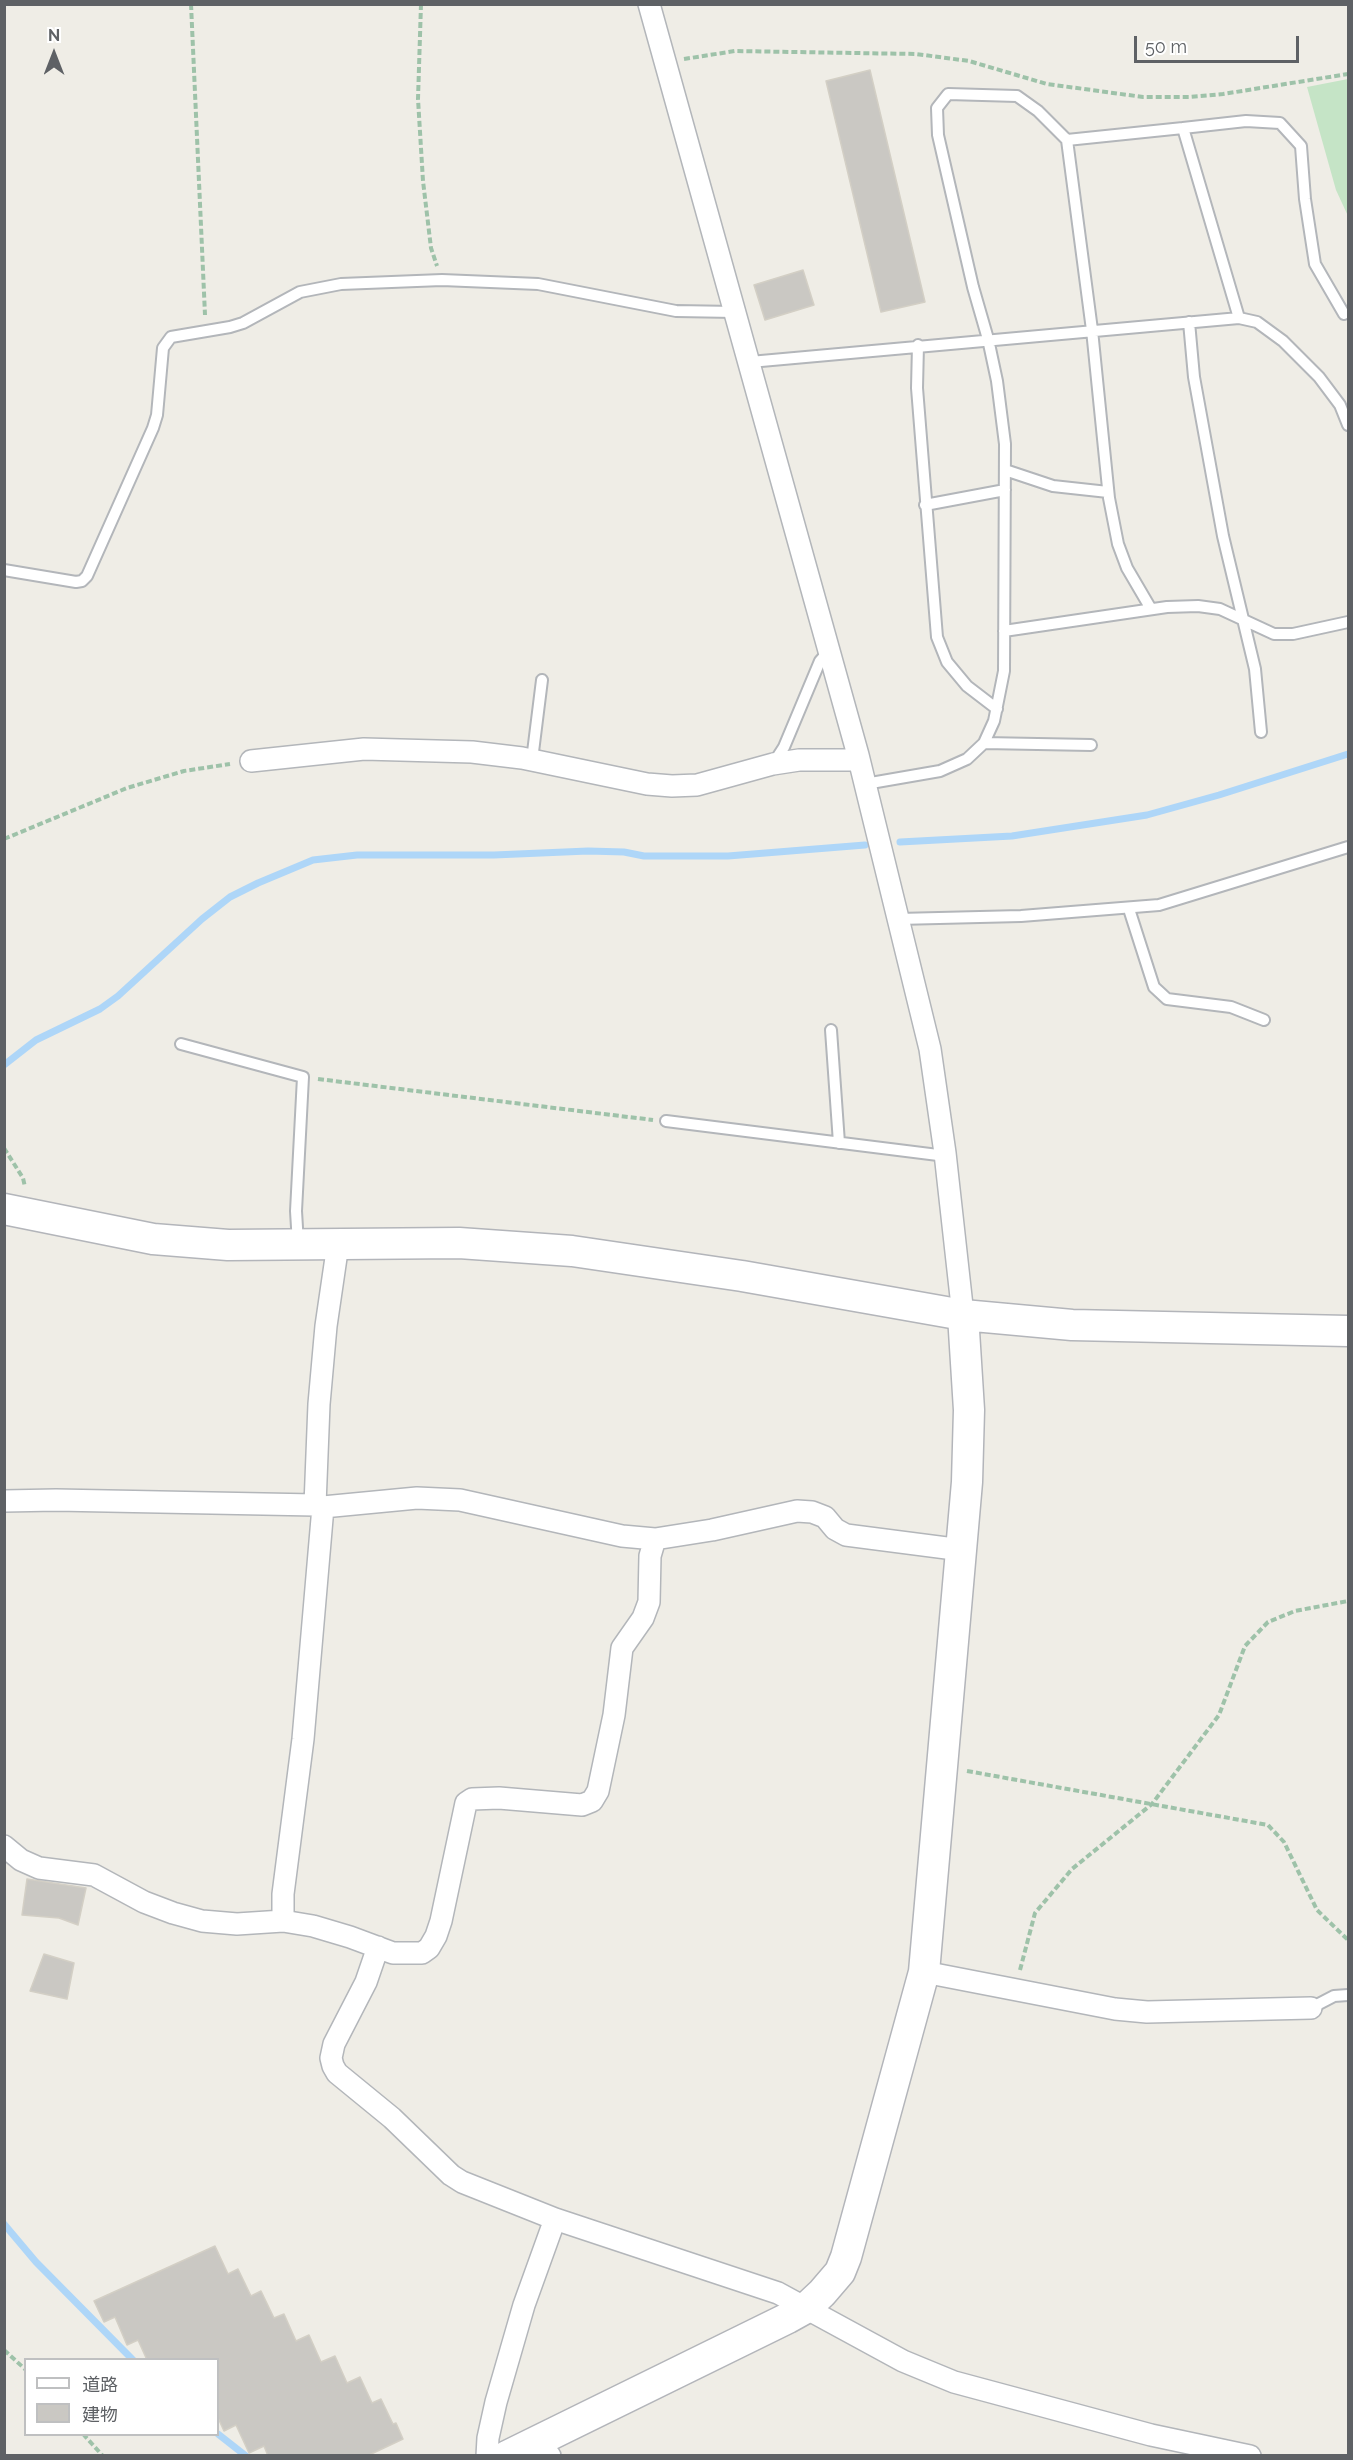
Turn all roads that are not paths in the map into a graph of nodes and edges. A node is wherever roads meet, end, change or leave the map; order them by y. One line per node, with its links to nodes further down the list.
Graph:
1 (649, 4): 4 (street)
2 (1184, 128): 3 (lane); 5 (lane); 6 (lane)
3 (1067, 140): 8 (lane); 9 (lane)
4 (735, 312): 11 (street); 17 (lane)
5 (1344, 314)
6 (1239, 318): 7 (lane); 12 (lane)
7 (1190, 322): 8 (lane); 19 (lane)
8 (1092, 330): 9 (lane); 15 (lane)
9 (988, 339): 10 (lane); 13 (lane)
10 (918, 345): 11 (lane); 16 (lane)
11 (750, 362): 22 (street)
12 (1348, 425)
13 (1005, 470): 14 (lane); 15 (lane)
14 (1005, 490): 16 (lane); 21 (lane)
15 (1108, 492): 18 (lane)
16 (925, 505): 24 (lane)
17 (4, 570)
18 (1151, 609): 19 (lane); 21 (lane)
19 (1243, 619): 20 (lane); 25 (lane)
20 (1348, 622)
21 (1004, 631): 24 (lane)
22 (830, 651): 29 (street); 31 (lane)
23 (542, 680): 28 (lane)
24 (997, 709): 26 (lane)
25 (1261, 732)
26 (984, 743): 27 (lane); 32 (lane)
27 (1090, 745)
28 (532, 760): 30 (street); 31 (street)
29 (860, 760): 31 (street); 32 (street)
30 (251, 761)
31 (773, 764)
32 (865, 784): 35 (street)
33 (1348, 847): 34 (lane)
34 (1129, 909): 35 (lane); 36 (lane)
35 (898, 919): 41 (street)
36 (1264, 1020)
37 (831, 1030): 40 (lane)
38 (181, 1044): 43 (lane)
39 (666, 1121): 40 (lane)
40 (839, 1143): 41 (lane)
41 (946, 1156): 45 (street)
42 (9, 1216): 43 (street)
43 (298, 1244): 44 (street)
44 (338, 1244): 45 (street); 48 (street)
45 (963, 1315): 46 (street); 50 (street)
46 (1348, 1331)
47 (4, 1501): 48 (street)
48 (319, 1506): 49 (street); 52 (street)
49 (655, 1539): 50 (street); 53 (street)
50 (962, 1550): 54 (street)
51 (4, 1846): 52 (street)
52 (283, 1921): 53 (street)
53 (378, 1947): 57 (street)
54 (924, 1972): 56 (street); 58 (street)
55 (1348, 1995): 56 (lane)
56 (1311, 2008)
57 (555, 2218): 58 (street); 60 (street)
58 (806, 2308): 59 (street); 62 (street)
59 (543, 2447): 61 (street)
60 (487, 2456)
61 (507, 2456)
62 (1250, 2456)

